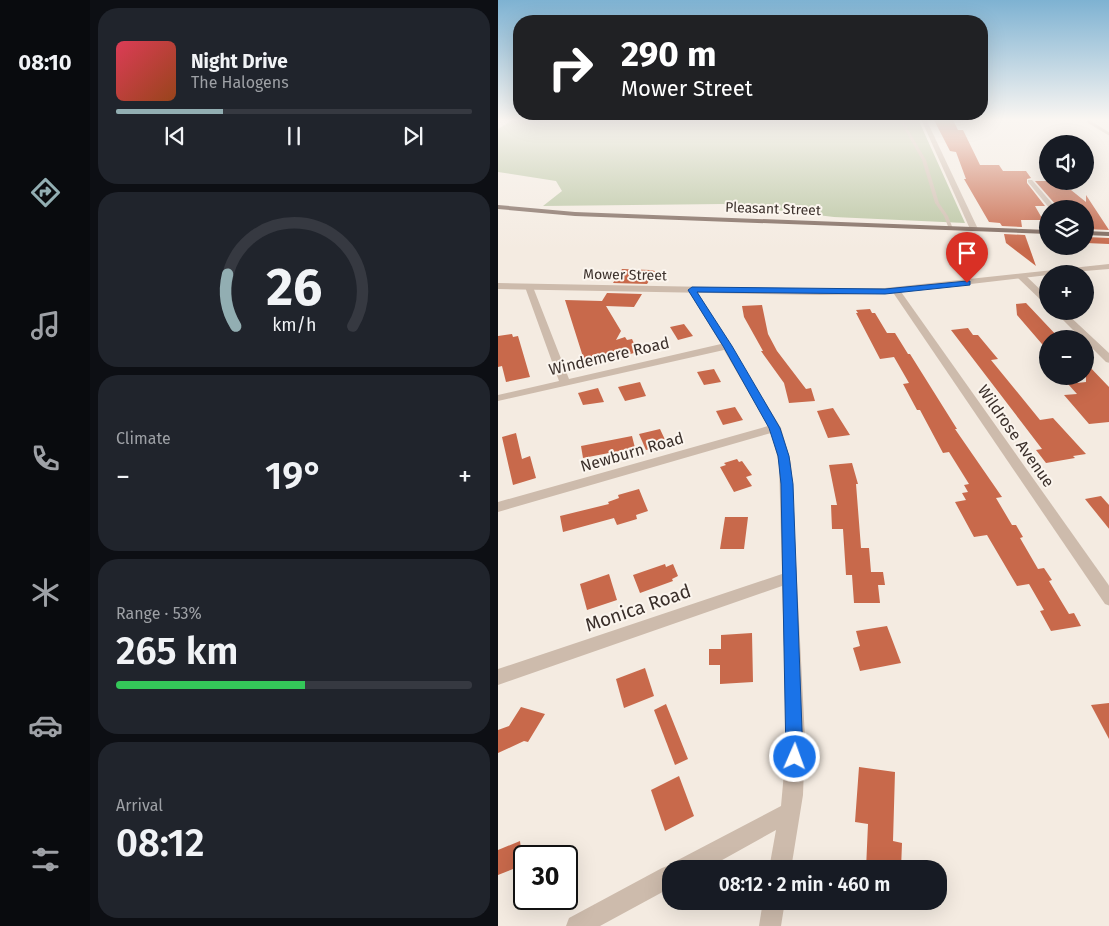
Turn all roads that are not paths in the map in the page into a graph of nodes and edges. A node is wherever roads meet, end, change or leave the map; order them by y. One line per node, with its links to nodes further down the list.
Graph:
1 (925, 162): 6 (lane)
2 (943, 162): 7 (street)
3 (1030, 182): 4 (street)
4 (1046, 200)
5 (498, 208): 6 (main road, Pleasant Street)
6 (951, 228): 7 (main road, Pleasant Street)
7 (974, 229): 8 (main road, Pleasant Street)
8 (1039, 232)
9 (1094, 233): 10 (main road)
10 (1110, 234)
11 (1110, 266): 12 (street, Mower Street)
12 (1021, 276): 16 (street, Mower Street); 17 (street)
13 (498, 286): 14 (street, Mower Street)
14 (529, 287): 15 (street, Mower Street); 21 (street)
15 (692, 290): 16 (street, Mower Street); 19 (street)
16 (896, 290): 26 (street, Wildrose Avenue)
17 (1039, 293)
18 (1068, 320): 20 (street)
19 (727, 346): 21 (street, Windemere Road); 23 (street)
20 (1110, 360)
21 (565, 382): 22 (street, Windemere Road)
22 (498, 398)
23 (775, 428): 24 (street, Newburn Road); 25 (street)
24 (498, 507)
25 (790, 578): 27 (street, Monica Road); 28 (street)
26 (1110, 600)
27 (498, 677)
28 (790, 812): 29 (street); 30 (street)
29 (701, 860)
30 (782, 860)
31 (662, 880): 33 (street)
32 (773, 910): 34 (street)
33 (577, 926)
34 (770, 926)

